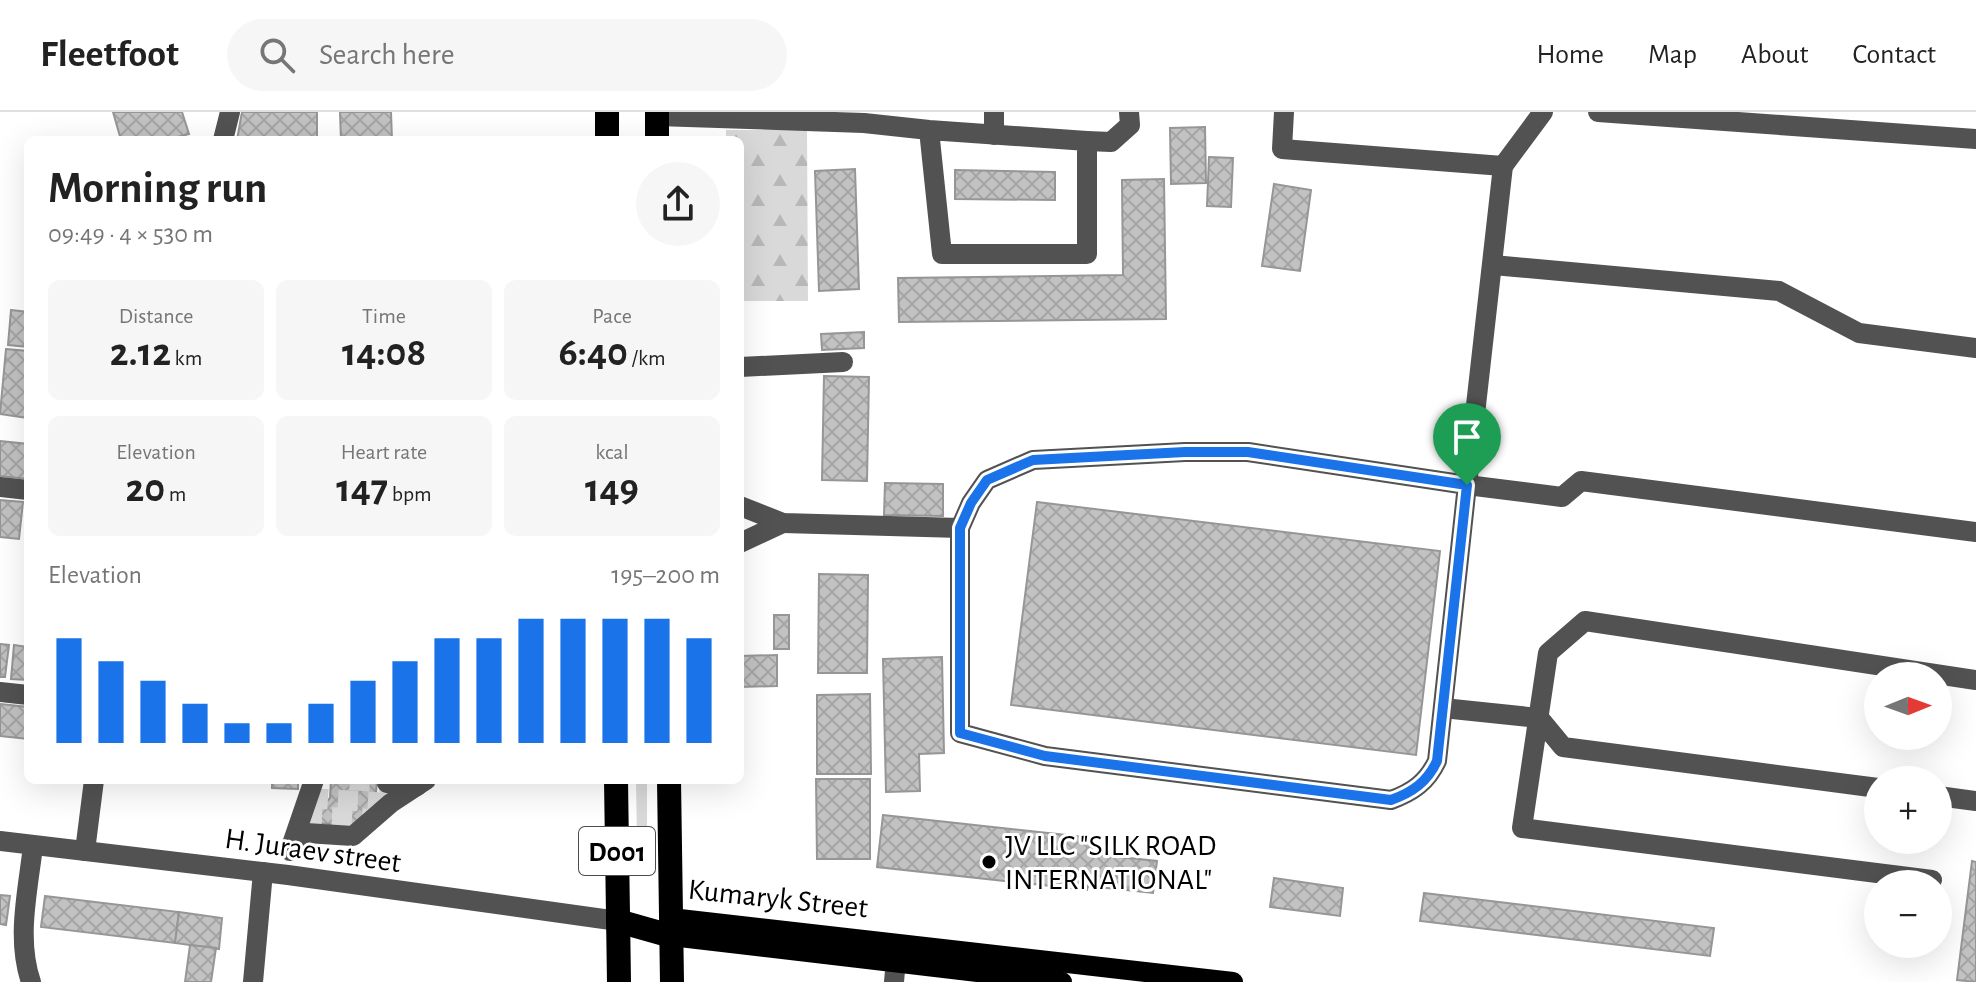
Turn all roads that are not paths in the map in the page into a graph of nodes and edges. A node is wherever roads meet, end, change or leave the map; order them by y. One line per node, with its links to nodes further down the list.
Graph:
1 (230, 112): 14 (street)
2 (607, 112): 15 (highway)
3 (994, 112): 13 (street)
4 (1129, 112): 17 (street)
5 (1284, 112): 18 (street)
6 (1543, 112): 18 (street)
7 (1598, 112): 10 (street)
8 (810, 117): 9 (street); 11 (street)
9 (864, 117): 12 (street)
10 (1757, 118): 16 (street)
11 (657, 123)
12 (929, 130): 13 (street); 17 (street)
13 (994, 135): 17 (street)
14 (224, 136)
15 (607, 136)
16 (1976, 139)
17 (1087, 141)
18 (1503, 166): 19 (street)
19 (1493, 265): 20 (street); 23 (street)
20 (1976, 348)
21 (843, 362): 22 (street)
22 (744, 367)
23 (1467, 485): 28 (street); 29 (street); 34 (street)
24 (0, 487): 25 (street)
25 (24, 490)
26 (744, 508): 27 (street)
27 (783, 523): 28 (street); 30 (street)
28 (960, 528): 34 (street)
29 (1976, 532)
30 (744, 541)
31 (1976, 680): 35 (street)
32 (0, 692): 33 (street)
33 (24, 695)
34 (1443, 708): 35 (street)
35 (1539, 718): 41 (street); 48 (street)
36 (93, 784): 46 (street)
37 (313, 784): 47 (street)
38 (420, 784): 47 (street)
39 (616, 784): 51 (highway, D001)
40 (669, 784): 52 (highway, D001)
41 (1864, 786)
42 (1952, 798): 43 (street)
43 (1976, 801)
44 (0, 841): 45 (street, H. Juraev street)
45 (33, 846): 46 (street, H. Juraev street); 55 (street)
46 (85, 851): 49 (street, H. Juraev street)
47 (290, 851): 50 (street)
48 (1864, 871)
49 (263, 872): 50 (street, H. Juraev street); 56 (street)
50 (288, 875): 51 (street, H. Juraev street)
51 (618, 921): 52 (highway, Kumaryk Street); 57 (highway, D001)
52 (671, 927): 53 (main road, Kumaryk Street); 58 (highway, D001)
53 (896, 963): 54 (main road, Kumaryk Street); 59 (main road, Kumaryk Street)
54 (1114, 975): 60 (main road, Kumaryk Street)
55 (31, 982)
56 (253, 982)
57 (619, 982)
58 (672, 982)
59 (1062, 982)
60 (1224, 982)

